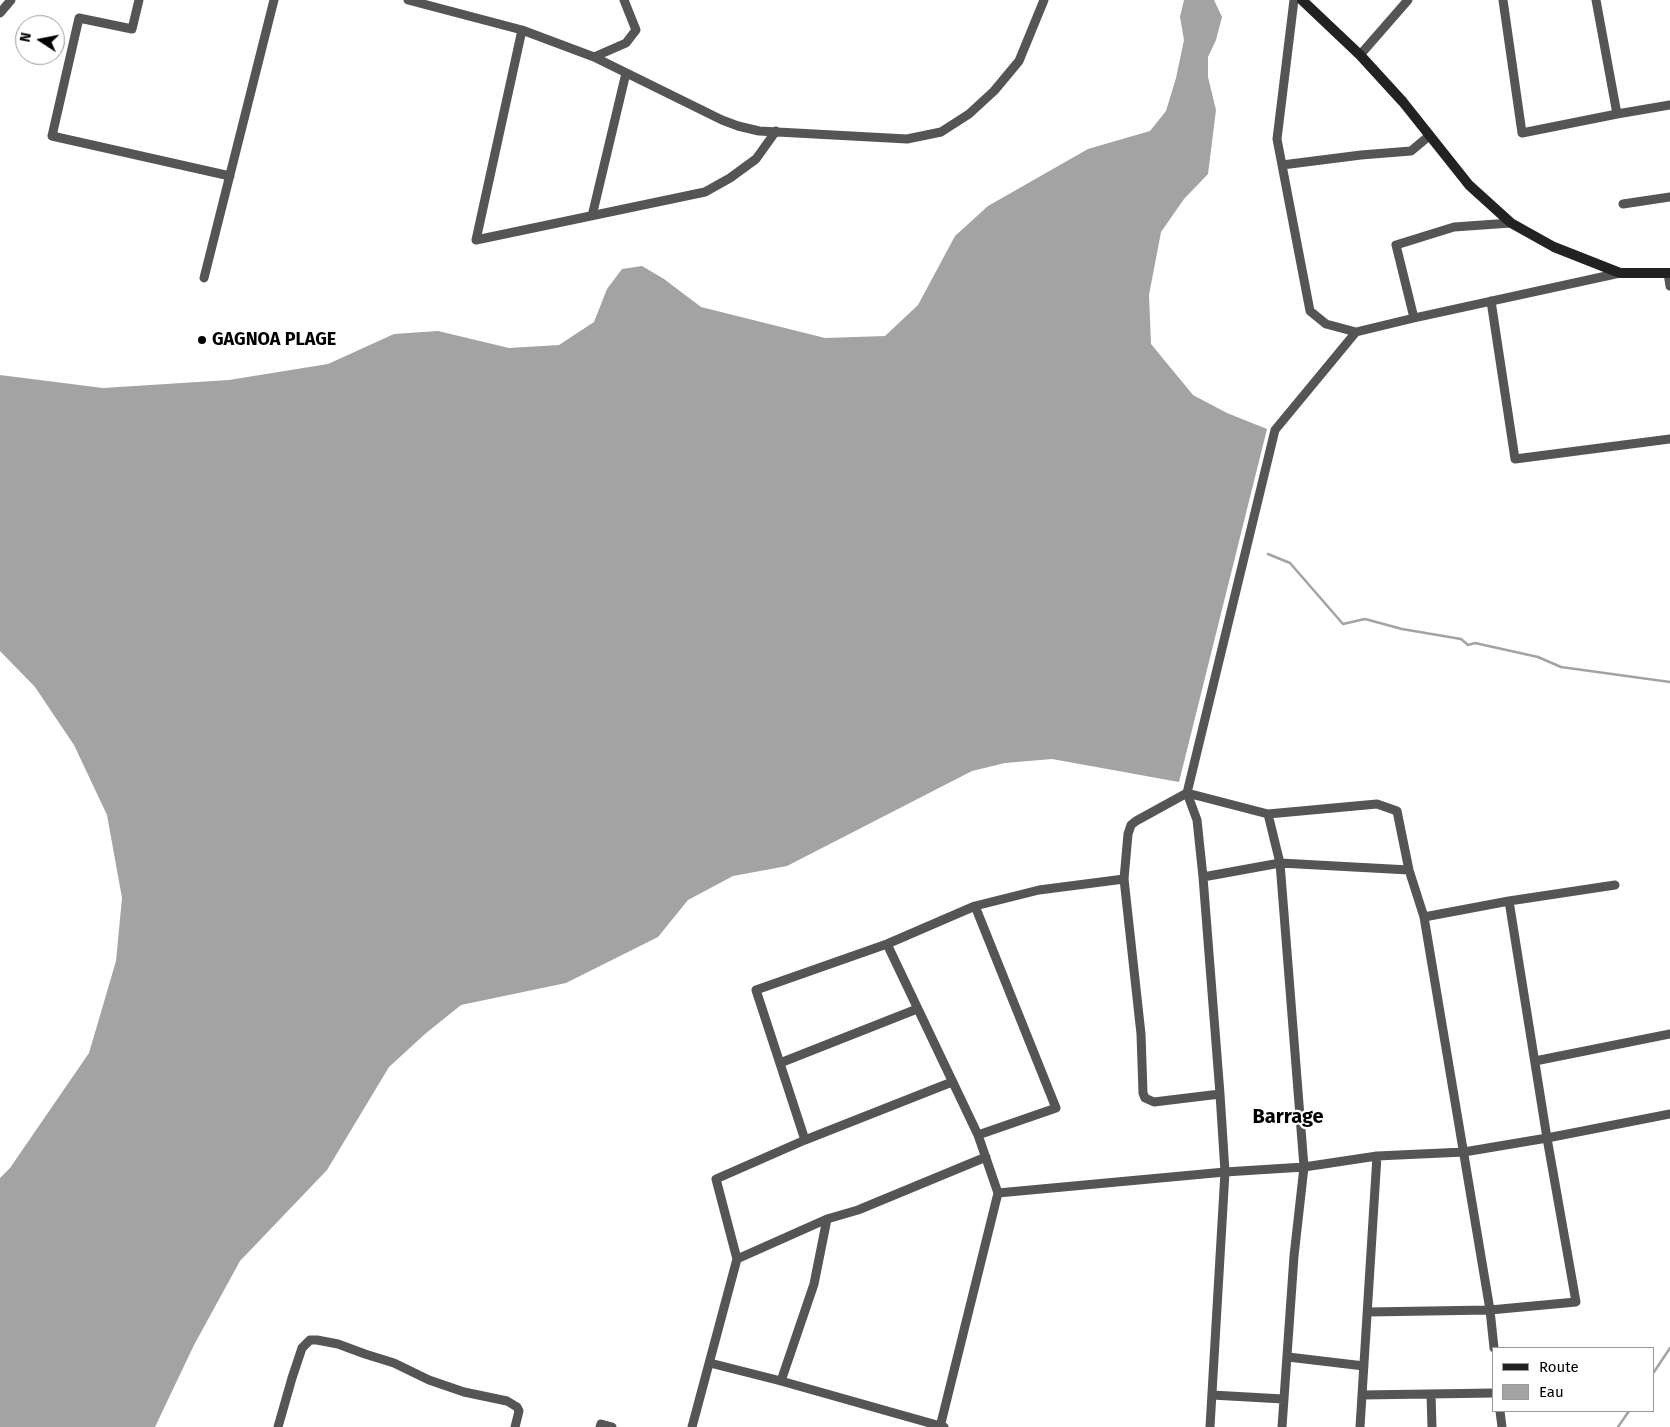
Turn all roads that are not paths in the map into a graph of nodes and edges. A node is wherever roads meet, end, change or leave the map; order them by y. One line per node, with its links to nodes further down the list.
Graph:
1 (11, 0): 12 (street)
2 (139, 0): 22 (street)
3 (274, 0): 22 (street)
4 (408, 0): 13 (street)
5 (624, 0): 15 (street)
6 (1044, 0): 19 (street)
7 (1294, 0): 21 (street)
8 (1302, 0): 14 (main road)
9 (1408, 0): 14 (street)
10 (1503, 0): 18 (street)
11 (1596, 0): 18 (street)
12 (0, 13)
13 (522, 30): 15 (street); 25 (street)
14 (1360, 55): 20 (main road)
15 (594, 57): 16 (street)
16 (626, 73): 19 (street); 25 (street)
17 (1670, 105): 18 (street)
18 (1618, 114)
19 (776, 131): 25 (street)
20 (1429, 136): 21 (street); 26 (main road)
21 (1282, 165): 33 (street)
22 (230, 176): 29 (street)
23 (1670, 197): 24 (street)
24 (1623, 204)
25 (592, 216)
26 (1511, 223): 28 (main road); 32 (street)
27 (1669, 273): 28 (main road); 30 (street)
28 (1620, 274): 31 (street)
29 (204, 278)
30 (1670, 286)
31 (1492, 301): 32 (street); 34 (street)
32 (1414, 318): 33 (street)
33 (1356, 332): 35 (street)
34 (1670, 439)
35 (1187, 793): 36 (street); 39 (street); 40 (street)
36 (1268, 814): 37 (street); 38 (street)
37 (1280, 863): 38 (street); 39 (street); 59 (street)
38 (1409, 870): 44 (street)
39 (1203, 876): 51 (street)
40 (1124, 879): 43 (street); 51 (street)
41 (1615, 885): 42 (street)
42 (1509, 900): 44 (street); 48 (street)
43 (975, 906): 45 (street); 53 (street)
44 (1424, 917): 56 (street)
45 (887, 944): 46 (street); 49 (street)
46 (917, 1009): 49 (street); 50 (street)
47 (1670, 1034): 48 (street)
48 (1534, 1061): 54 (street)
49 (780, 1063): 55 (street)
50 (952, 1082): 53 (street); 55 (street)
51 (1220, 1094): 60 (street)
52 (1670, 1114): 54 (street)
53 (978, 1135): 58 (street)
54 (1547, 1138): 56 (street); 64 (street)
55 (804, 1140): 63 (street)
56 (1464, 1152): 57 (street); 64 (street)
57 (1377, 1156): 59 (street); 65 (street)
58 (986, 1157): 61 (street); 62 (street)
59 (1304, 1167): 60 (street); 67 (street)
60 (1225, 1172): 61 (street); 73 (street)
61 (998, 1193): 82 (street)
62 (827, 1219): 63 (street); 70 (street)
63 (737, 1258): 68 (street)
64 (1490, 1310): 65 (street); 66 (street)
65 (1368, 1312): 69 (street)
66 (1494, 1347)
67 (1288, 1357): 69 (street); 75 (street)
68 (710, 1363): 70 (street); 81 (street)
69 (1364, 1366): 74 (street)
70 (781, 1381): 82 (street)
71 (1492, 1393): 72 (street)
72 (1431, 1394): 74 (street); 86 (street)
73 (1212, 1395): 75 (street); 83 (street)
74 (1362, 1395): 85 (street)
75 (1283, 1399): 84 (street)
76 (1500, 1412): 87 (street)
77 (278, 1427): 78 (street)
78 (515, 1427)
79 (600, 1427): 80 (street)
80 (612, 1427)
81 (692, 1427)
82 (942, 1427)
83 (1210, 1427)
84 (1282, 1427)
85 (1360, 1427)
86 (1432, 1427)
87 (1502, 1427)

